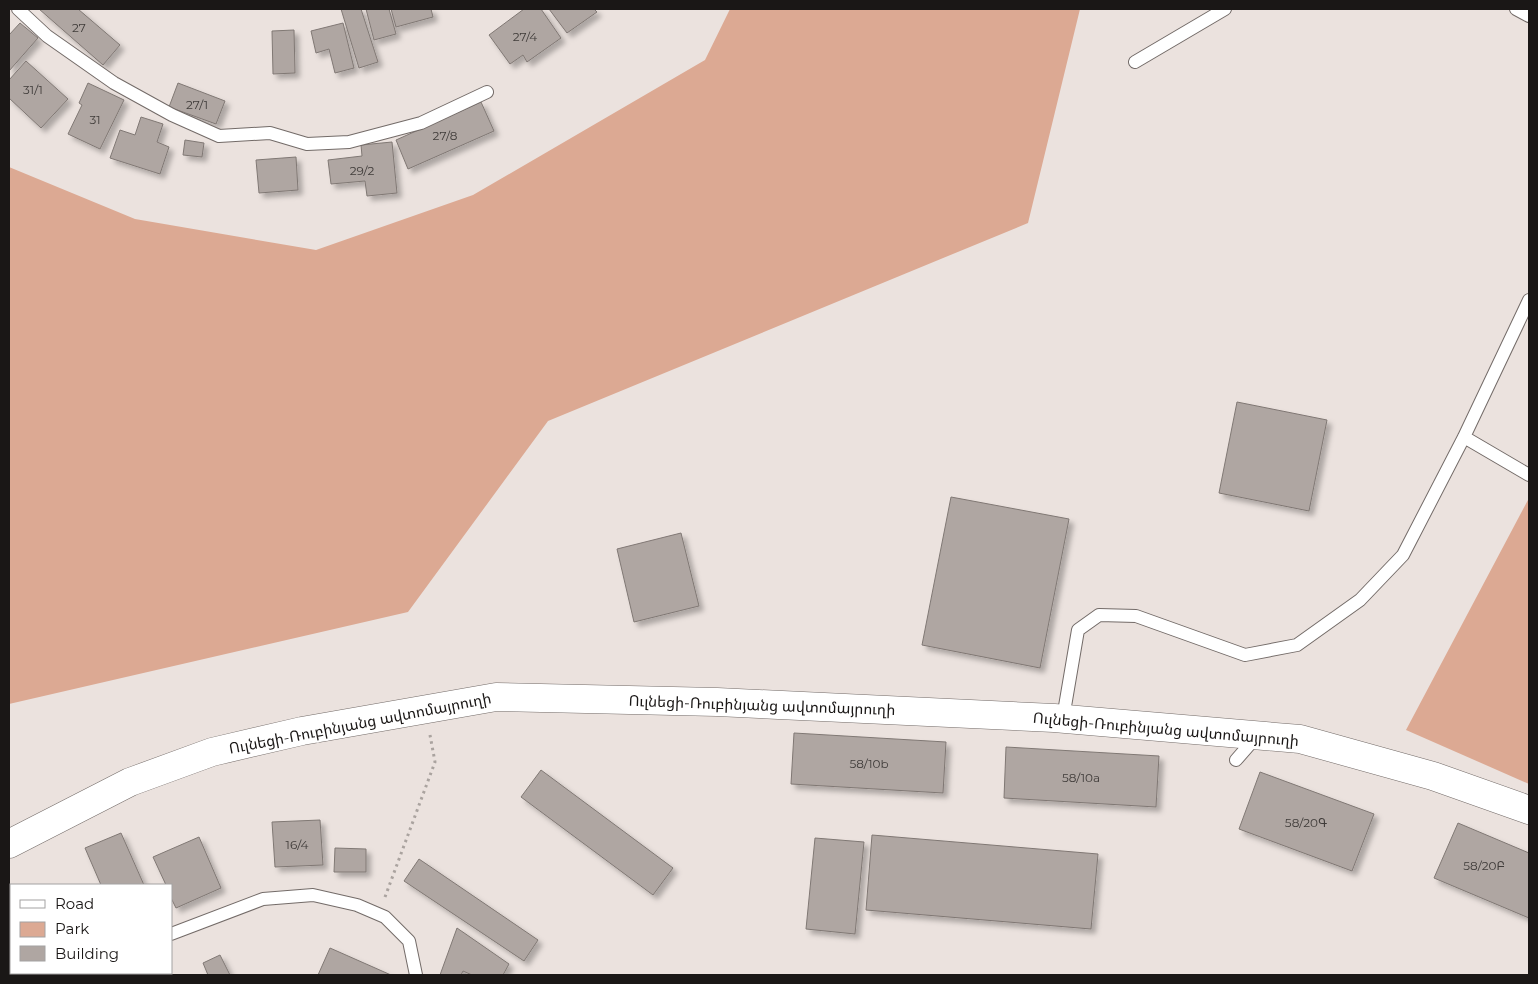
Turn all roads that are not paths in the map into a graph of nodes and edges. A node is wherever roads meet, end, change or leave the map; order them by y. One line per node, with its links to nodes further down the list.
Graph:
1 (18, 9): 6 (lane)
2 (1225, 9): 5 (lane)
3 (1516, 9): 4 (lane)
4 (1529, 16)
5 (1135, 62)
6 (487, 92)
7 (1529, 300): 8 (lane)
8 (1464, 437): 9 (lane); 10 (lane)
9 (1529, 475)
10 (1063, 718): 11 (street, Ուլնեցի-Ռուբինյանց ավտոմայրուղի); 14 (street, Ուլնեցի-Ռուբինյանց ավտոմայրուղի)
11 (1257, 736): 12 (lane); 13 (street, Ուլնեցի-Ռուբինյանց ավտոմայրուղի)
12 (1236, 760)
13 (1529, 810)
14 (9, 844)
15 (172, 934): 16 (lane)
16 (416, 975)

